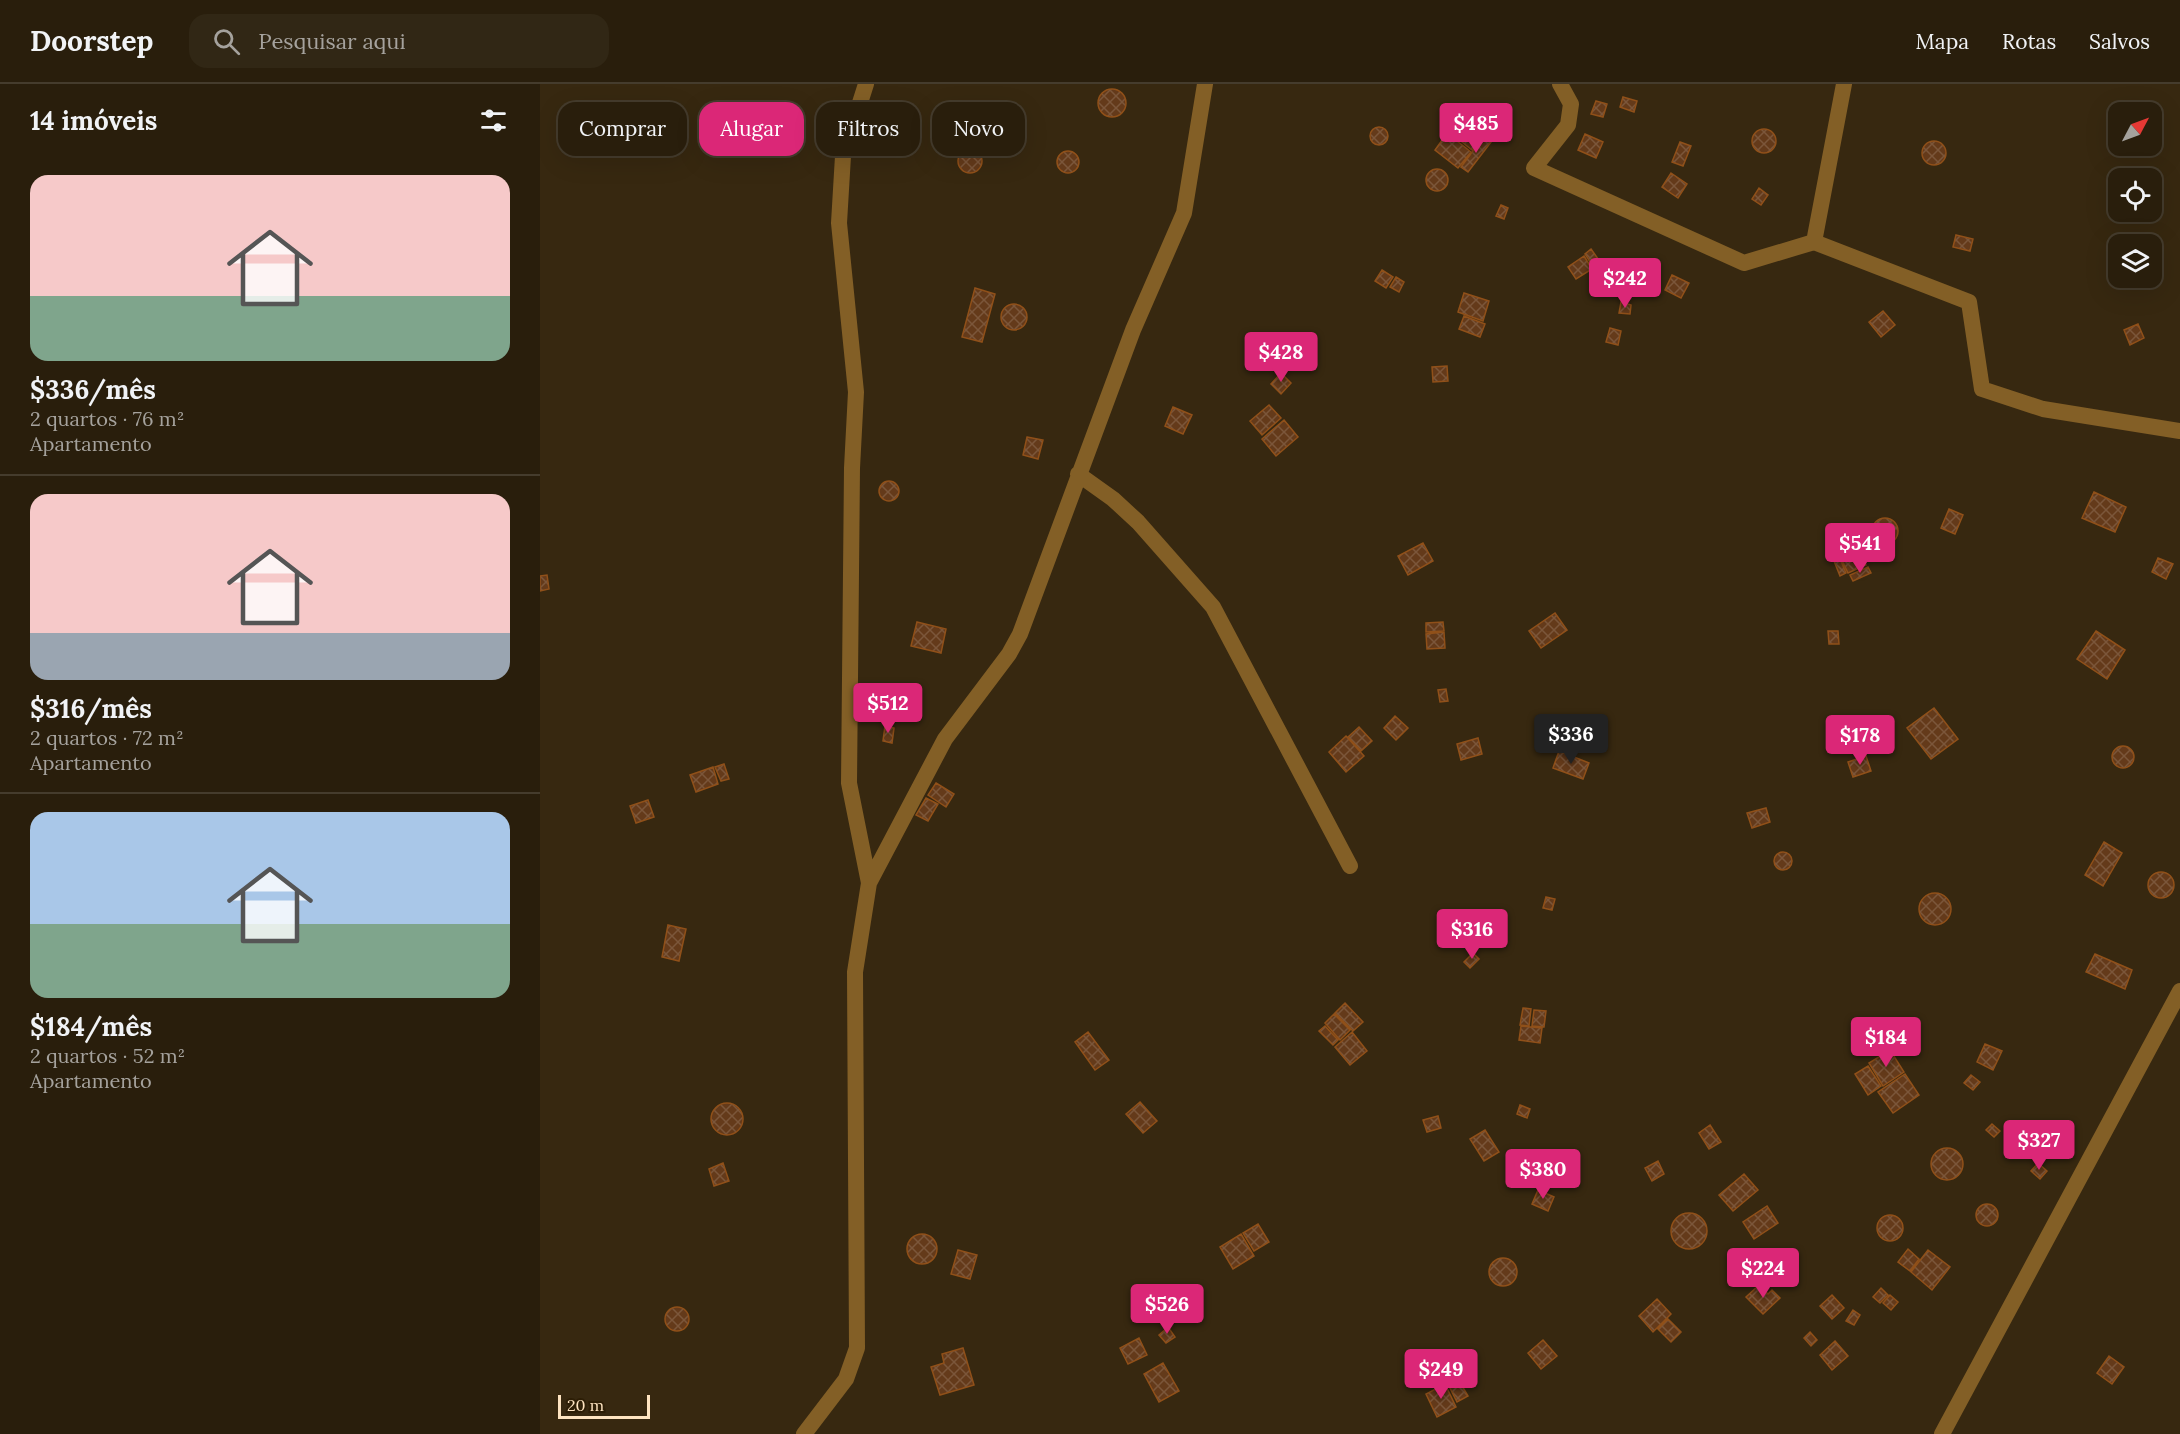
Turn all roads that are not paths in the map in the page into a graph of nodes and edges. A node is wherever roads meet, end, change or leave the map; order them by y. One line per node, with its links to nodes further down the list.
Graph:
1 (866, 84): 9 (street)
2 (1204, 84): 7 (street)
3 (1560, 84): 5 (street)
4 (1844, 84): 5 (street)
5 (1814, 242): 6 (street)
6 (2180, 431)
7 (1078, 474): 8 (street); 9 (street)
8 (1350, 866)
9 (870, 883): 11 (street)
10 (2180, 991): 12 (street)
11 (804, 1434)
12 (1942, 1434)

